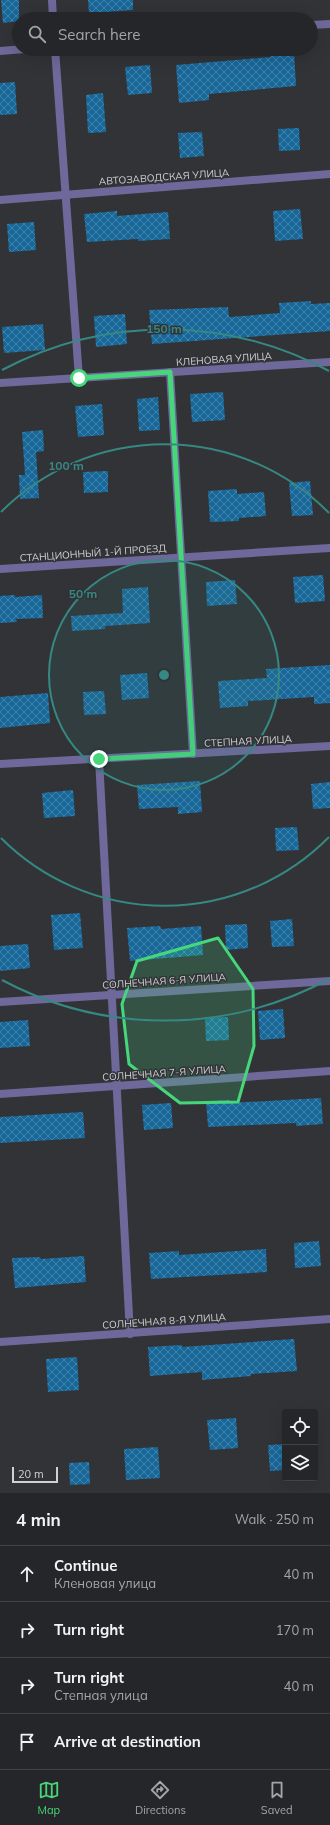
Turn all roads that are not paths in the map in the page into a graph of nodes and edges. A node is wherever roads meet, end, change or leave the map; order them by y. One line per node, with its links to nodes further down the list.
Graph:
1 (52, 0): 2 (street)
2 (53, 12)
3 (330, 24): 4 (street)
4 (318, 25)
5 (12, 50): 6 (street)
6 (0, 51)
7 (56, 56): 9 (street)
8 (330, 174): 9 (street, АВТОЗАВОДСКАЯ УЛИЦА)
9 (66, 194): 10 (street, АВТОЗАВОДСКАЯ УЛИЦА); 13 (street)
10 (0, 200)
11 (330, 362): 12 (street, КЛЕНОВАЯ УЛИЦА)
12 (170, 372): 13 (street, КЛЕНОВАЯ УЛИЦА); 16 (street)
13 (79, 378): 14 (street, КЛЕНОВАЯ УЛИЦА)
14 (0, 383)
15 (330, 548): 16 (street, СТАНЦИОННЫЙ 1-Й ПРОЕЗД)
16 (181, 557): 17 (street, СТАНЦИОННЫЙ 1-Й ПРОЕЗД); 19 (street)
17 (0, 569)
18 (330, 746): 19 (street, СТЕПНАЯ УЛИЦА)
19 (193, 754): 20 (street, СТЕПНАЯ УЛИЦА)
20 (99, 759): 21 (street, СТЕПНАЯ УЛИЦА); 23 (street)
21 (0, 764)
22 (330, 981): 23 (street, СОЛНЕЧНАЯ 6-Я УЛИЦА)
23 (112, 995): 24 (street, СОЛНЕЧНАЯ 6-Я УЛИЦА); 26 (street)
24 (0, 1002)
25 (330, 1071): 26 (street, СОЛНЕЧНАЯ 7-Я УЛИЦА)
26 (117, 1086): 27 (street, СОЛНЕЧНАЯ 7-Я УЛИЦА); 29 (street)
27 (0, 1094)
28 (330, 1320): 29 (street, СОЛНЕЧНАЯ 8-Я УЛИЦА)
29 (130, 1334): 30 (street, СОЛНЕЧНАЯ 8-Я УЛИЦА)
30 (0, 1342)

